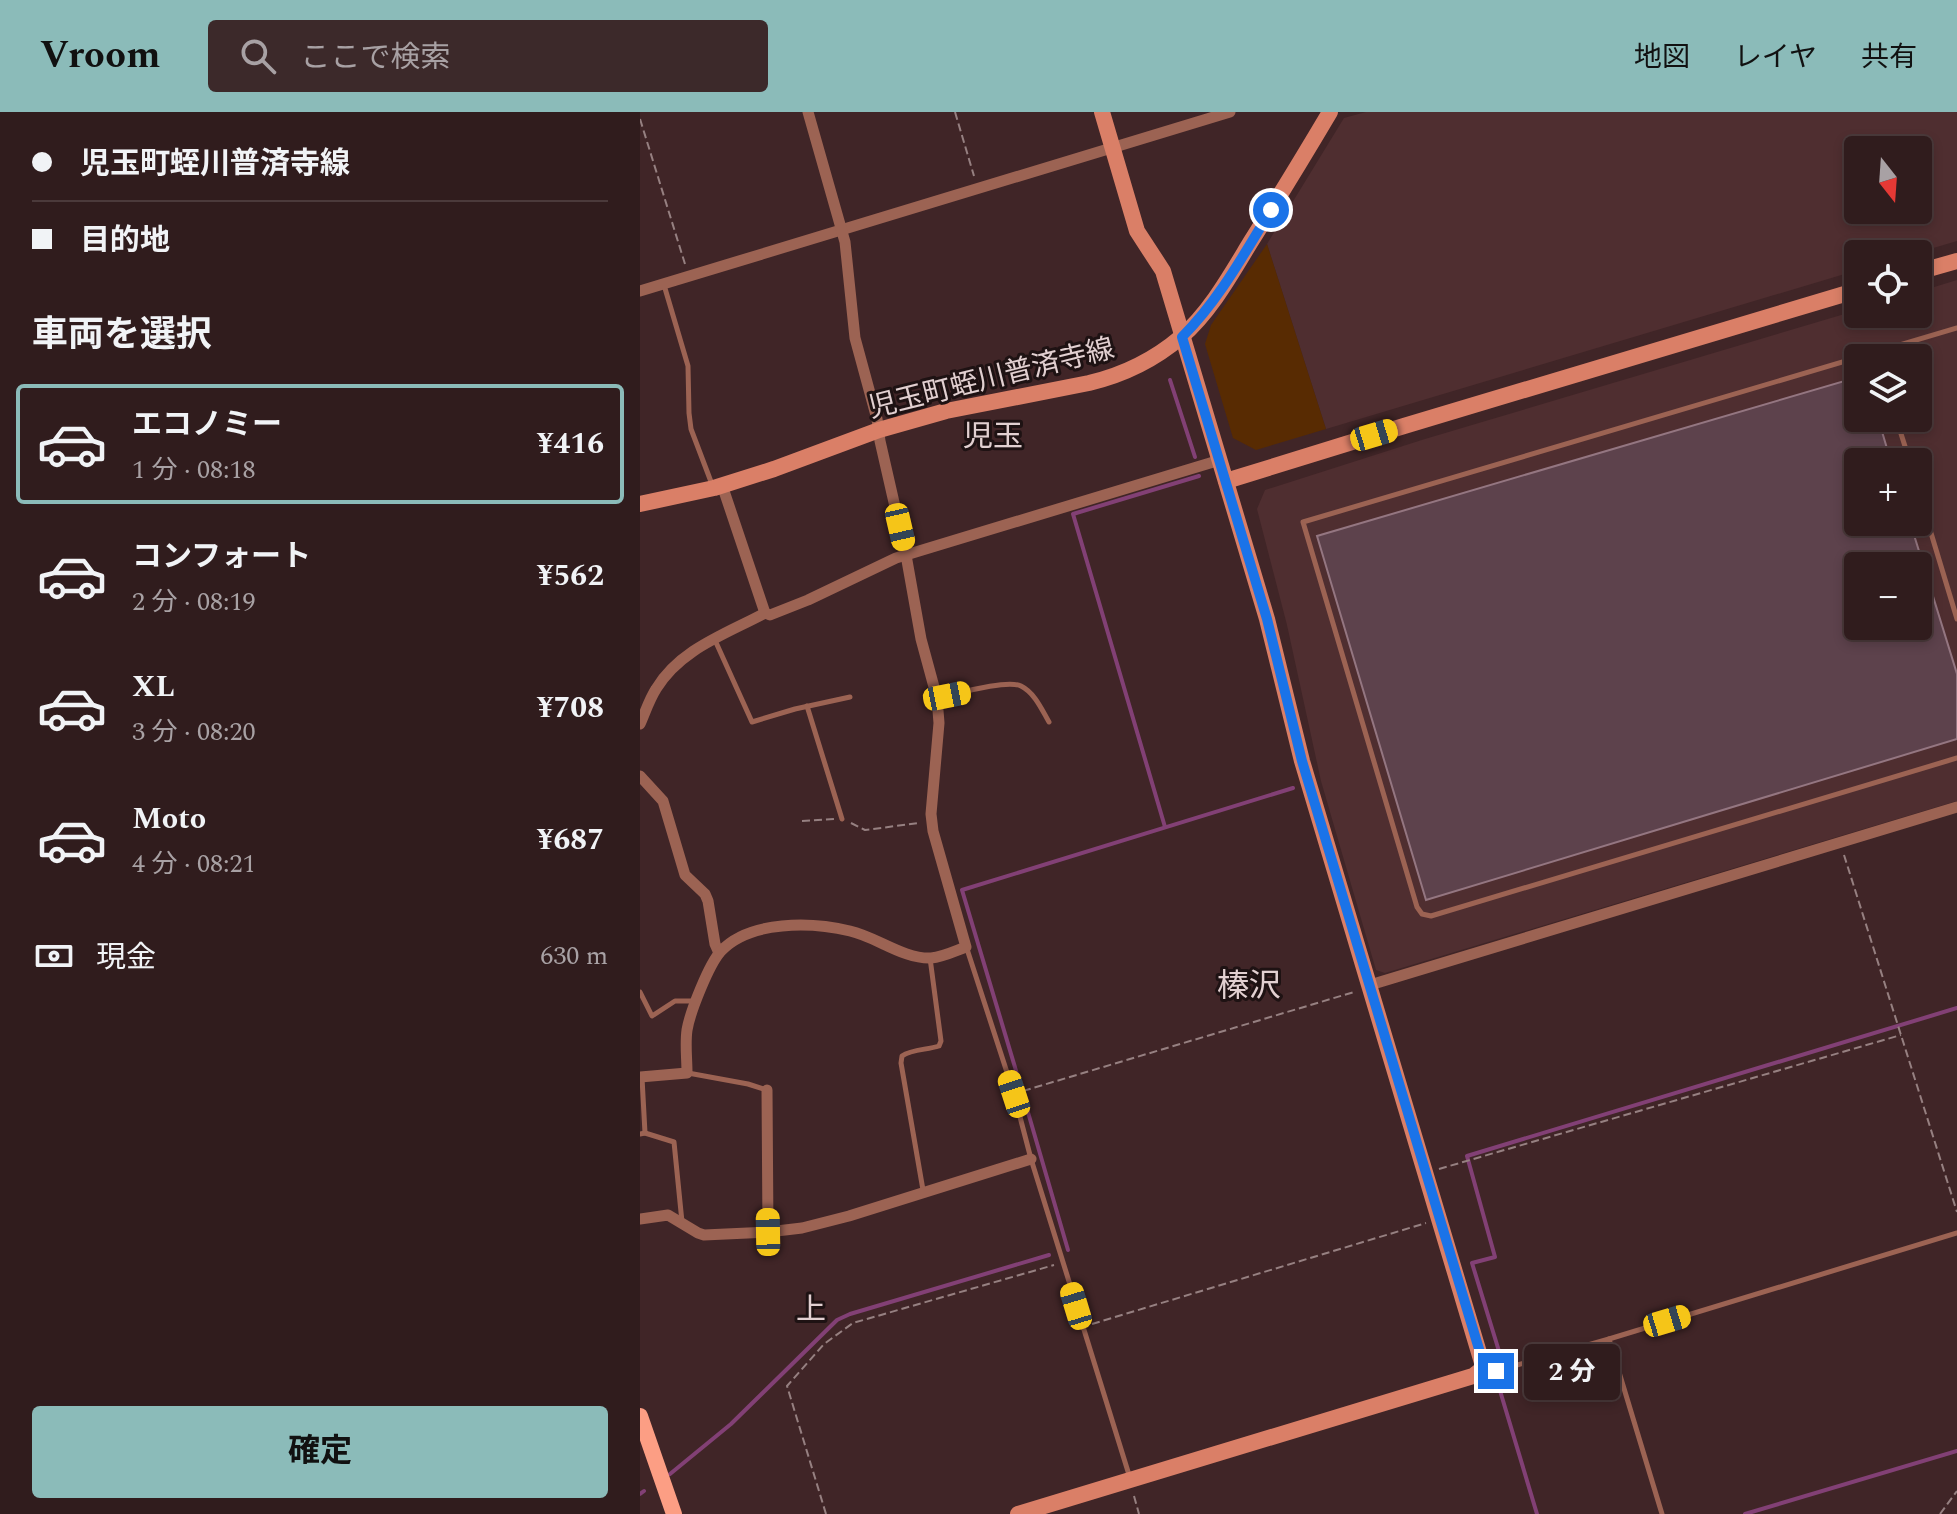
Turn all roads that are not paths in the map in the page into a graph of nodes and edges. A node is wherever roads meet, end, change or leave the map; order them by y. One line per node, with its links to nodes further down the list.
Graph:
1 (808, 112): 6 (street)
2 (1102, 112): 5 (street)
3 (1230, 112): 5 (street)
4 (1330, 112): 13 (street, 児玉町蛭川普済寺線)
5 (1113, 146): 6 (street); 13 (street)
6 (842, 230): 9 (street); 16 (street)
7 (1957, 261): 8 (street)
8 (1932, 268)
9 (664, 284): 10 (street); 19 (lane)
10 (640, 291)
11 (1844, 294): 18 (street)
12 (1957, 328): 14 (lane)
13 (1182, 337): 16 (street, 児玉町蛭川普済寺線); 17 (street)
14 (1910, 344)
15 (1844, 365): 31 (lane)
16 (879, 430): 19 (street, 児玉町蛭川普済寺線); 22 (street)
17 (1220, 460): 18 (street); 22 (street)
18 (1226, 481): 38 (street)
19 (718, 486): 20 (street, 児玉町蛭川普済寺線); 23 (street)
20 (640, 504)
21 (1932, 536): 24 (lane)
22 (906, 555): 23 (street); 27 (street)
23 (765, 613): 25 (street)
24 (1957, 619)
25 (714, 638): 28 (lane); 30 (street)
26 (850, 697): 28 (lane)
27 (937, 698): 29 (lane); 35 (street)
28 (807, 706): 34 (lane)
29 (1049, 722)
30 (640, 724)
31 (1957, 758)
32 (640, 776): 36 (street)
33 (1957, 807): 38 (street)
34 (842, 819)
35 (966, 947): 37 (street); 45 (lane)
36 (719, 953): 37 (street); 40 (street)
37 (930, 958): 46 (lane)
38 (1370, 985): 52 (street)
39 (640, 992): 40 (lane)
40 (697, 1001): 41 (street)
41 (687, 1073): 42 (street); 43 (lane)
42 (641, 1077): 44 (lane)
43 (767, 1090): 49 (street)
44 (643, 1133): 48 (lane)
45 (1031, 1159): 46 (street); 54 (lane)
46 (924, 1191): 49 (street)
47 (640, 1219): 48 (street)
48 (682, 1223): 49 (street)
49 (768, 1232)
50 (1957, 1233): 51 (lane)
51 (1609, 1339): 52 (lane); 57 (lane)
52 (1482, 1369): 54 (street)
53 (640, 1416): 55 (main road)
54 (1130, 1479): 56 (street)
55 (674, 1514)
56 (1018, 1514)
57 (1662, 1514)

